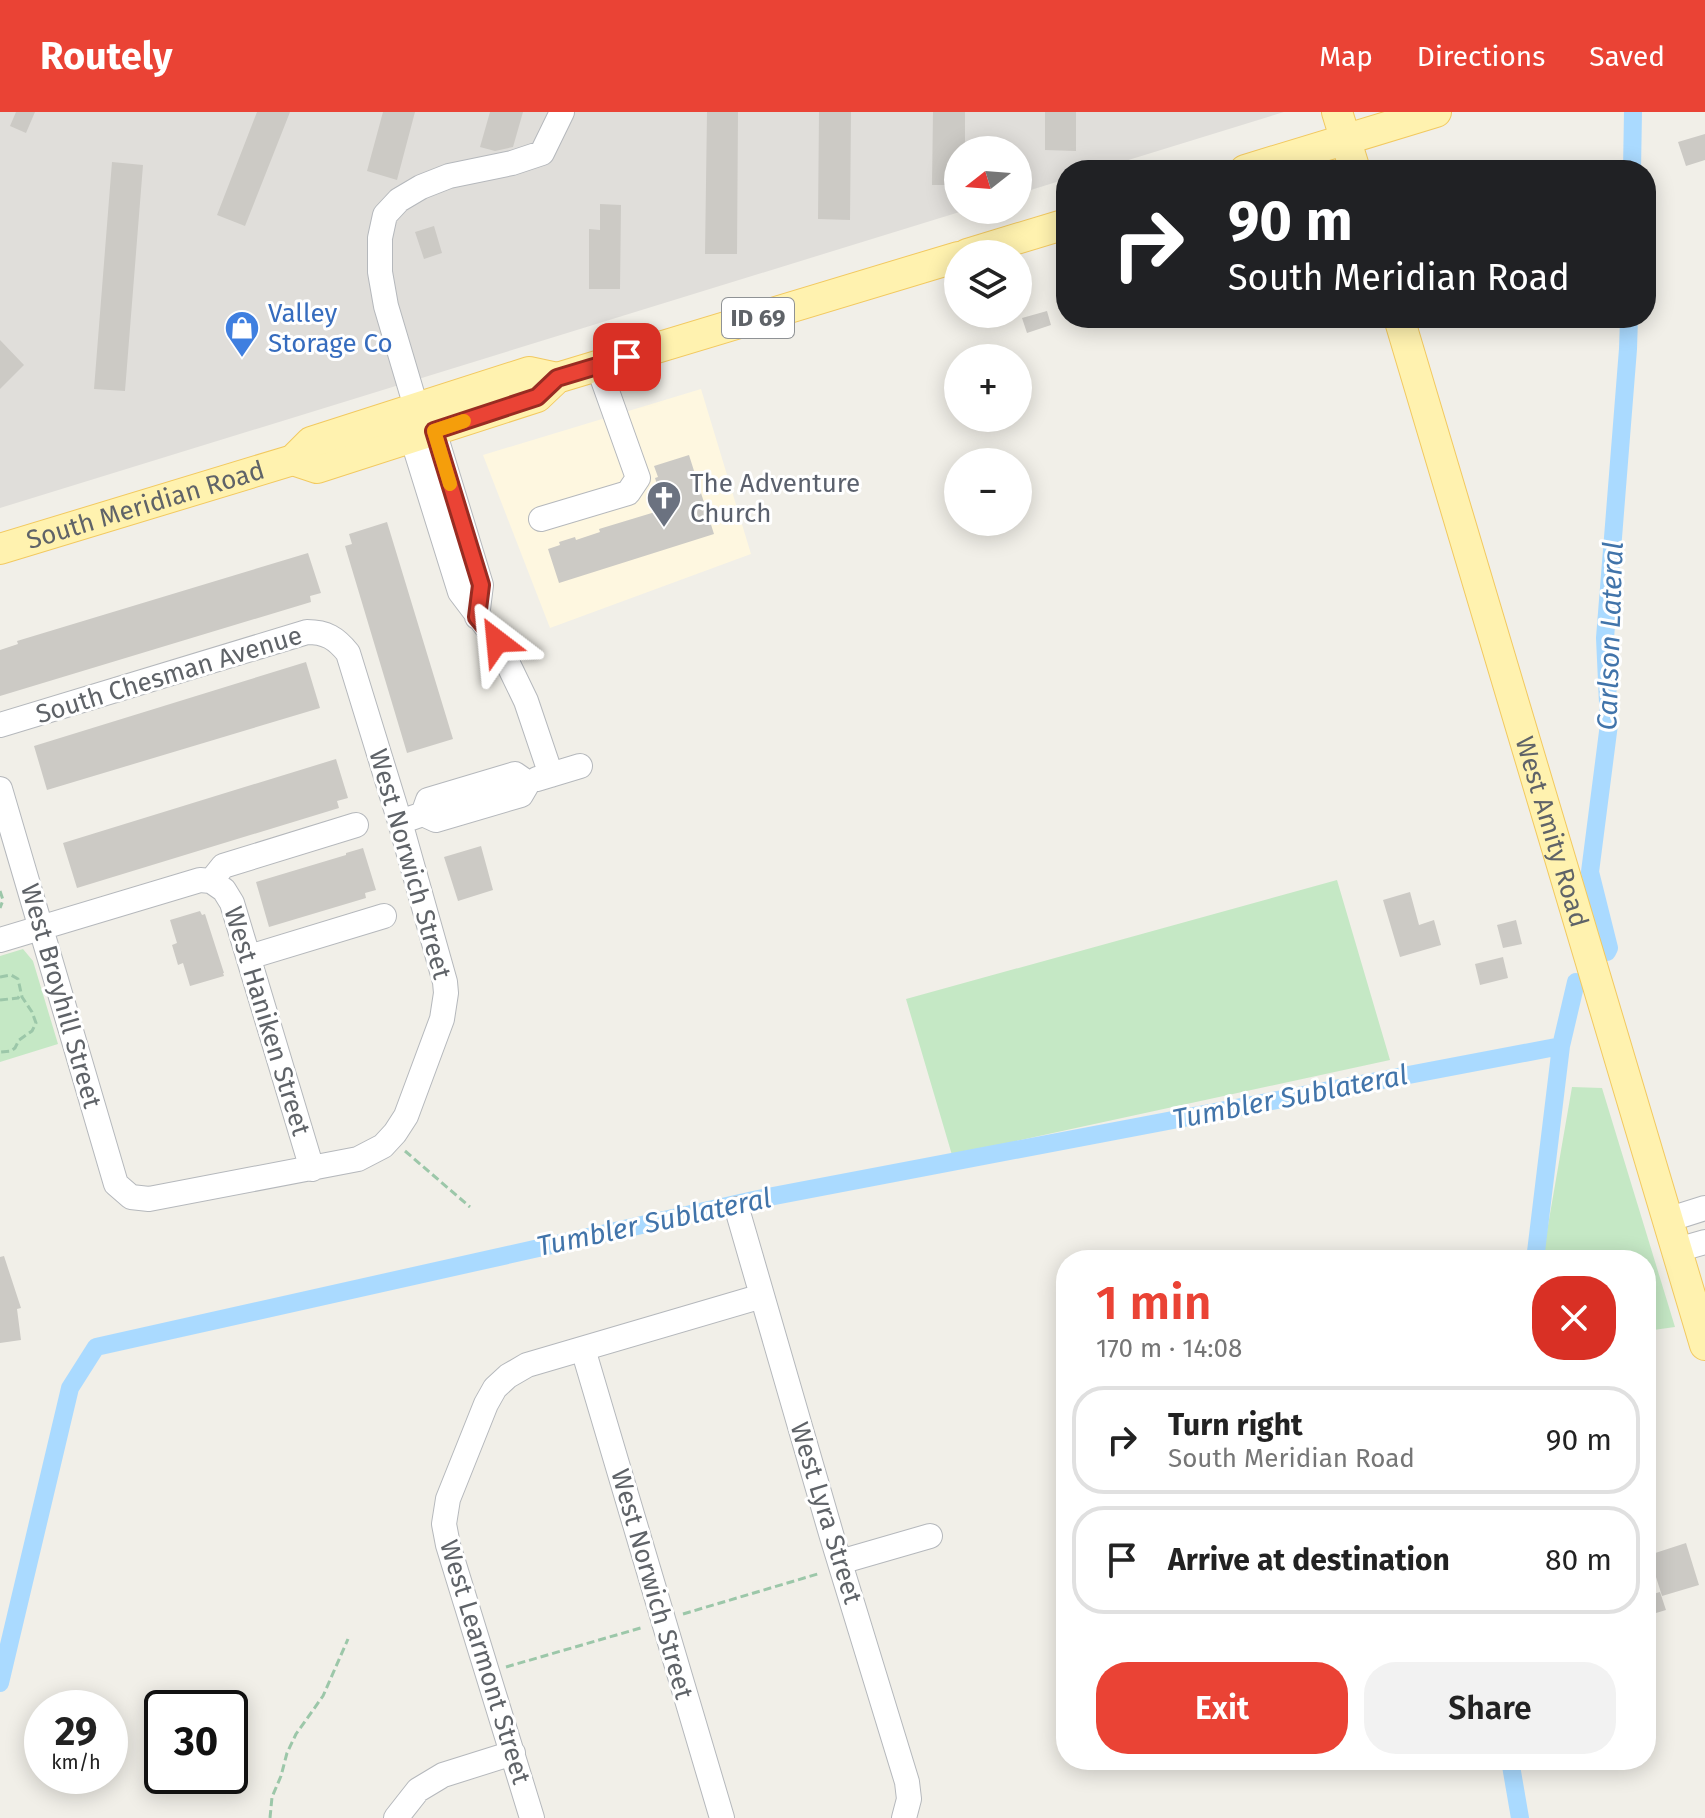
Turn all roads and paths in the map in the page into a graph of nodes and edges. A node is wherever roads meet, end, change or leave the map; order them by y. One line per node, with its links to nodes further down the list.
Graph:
1 (562, 112): 11 (street)
2 (1436, 112): 3 (main road)
3 (1342, 126): 4 (main road); 5 (main road)
4 (1267, 160)
5 (1352, 160)
6 (1056, 227): 7 (main road)
7 (1013, 240)
8 (944, 261): 10 (main road, South Meridian Road / ID 69)
9 (1402, 328): 37 (main road, West Amity Road)
10 (598, 366): 11 (main road, South Meridian Road / ID 69); 12 (street)
11 (421, 425): 13 (main road, South Meridian Road / ID 69); 17 (street)
12 (541, 519)
13 (0, 549)
14 (337, 639): 15 (street, South Chesman Avenue); 19 (street, West Norwich Street)
15 (0, 725)
16 (580, 766): 17 (street)
17 (539, 779): 19 (street)
18 (0, 789): 25 (street, West Broyhill Street)
19 (411, 818): 32 (street, West Norwich Street)
20 (356, 825): 21 (street)
21 (211, 881): 25 (street); 27 (street, West Haniken Street)
22 (0, 891): 23 (path)
23 (0, 908)
24 (384, 916): 27 (street)
25 (41, 927): 26 (street); 33 (street, West Broyhill Street)
26 (0, 940)
27 (249, 957): 33 (street, West Haniken Street)
28 (0, 977): 29 (path)
29 (21, 994): 30 (path); 31 (path)
30 (0, 1000)
31 (0, 1052)
32 (399, 1141): 33 (street); 34 (path)
33 (312, 1169)
34 (470, 1207)
35 (1705, 1208): 37 (street)
36 (737, 1209): 39 (street, West Lyra Street)
37 (1667, 1220): 38 (main road, West Amity Road)
38 (1691, 1246): 40 (main road, West Amity Road)
39 (762, 1296): 41 (street); 43 (street, West Lyra Street)
40 (1705, 1345)
41 (583, 1349): 48 (street, West Learmont Street); 53 (street, West Norwich Street)
42 (930, 1536): 43 (street)
43 (830, 1567): 44 (path); 49 (street, West Lyra Street)
44 (682, 1614)
45 (644, 1627): 47 (path)
46 (348, 1639): 50 (path)
47 (506, 1667)
48 (513, 1753): 51 (street); 52 (street, West Learmont Street)
49 (905, 1817)
50 (270, 1818)
51 (396, 1818)
52 (532, 1818)
53 (722, 1818)

